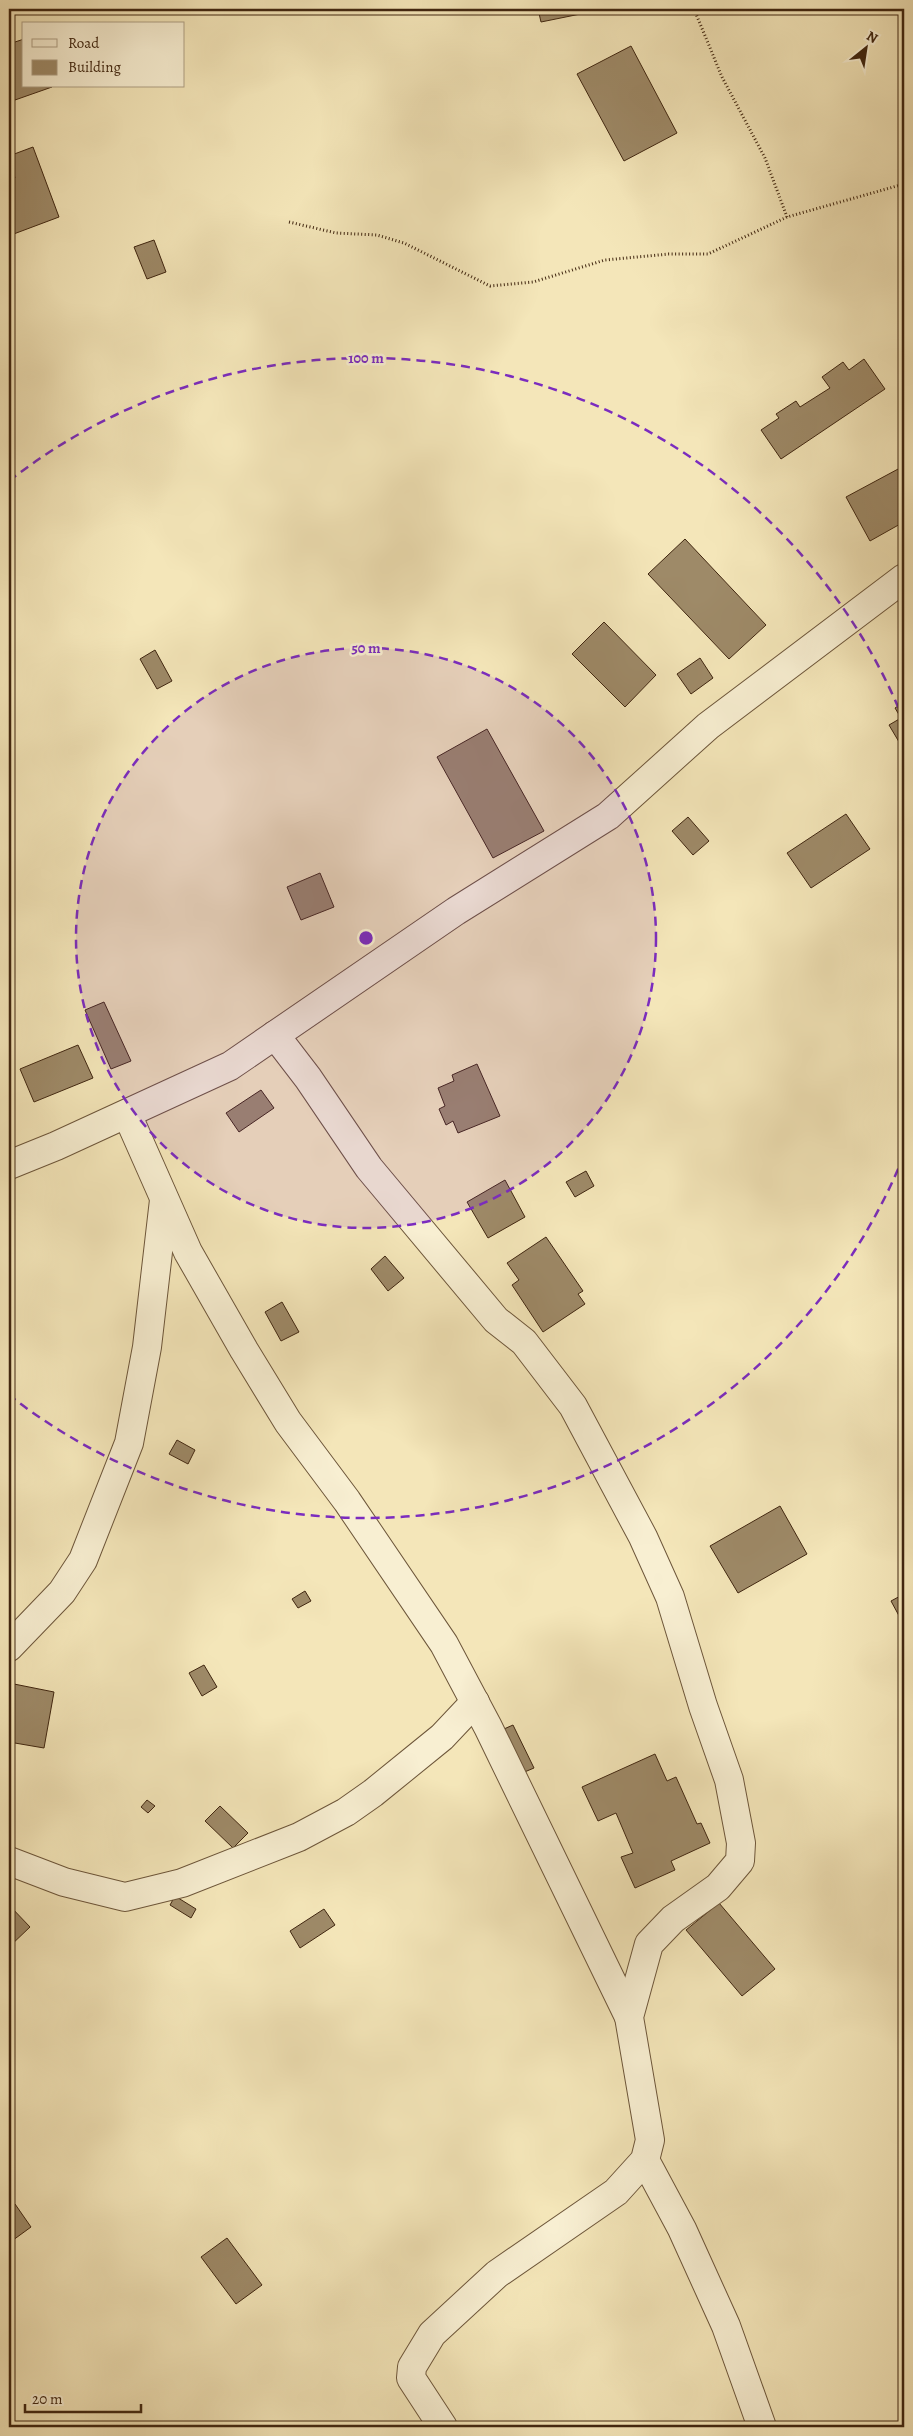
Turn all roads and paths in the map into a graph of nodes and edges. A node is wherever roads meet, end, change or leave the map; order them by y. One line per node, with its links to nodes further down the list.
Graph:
1 (694, 9): 3 (path)
2 (904, 184): 3 (path)
3 (787, 217): 4 (path)
4 (289, 222)
5 (904, 578): 6 (street)
6 (275, 1035): 7 (street); 13 (street)
7 (127, 1114): 8 (street); 9 (street)
8 (9, 1165)
9 (164, 1198): 10 (street); 11 (street)
10 (9, 1647)
11 (475, 1702): 12 (street); 13 (street)
12 (9, 1861)
13 (629, 2017): 14 (street)
14 (645, 2160): 15 (street); 16 (street)
15 (443, 2427)
16 (762, 2427)

